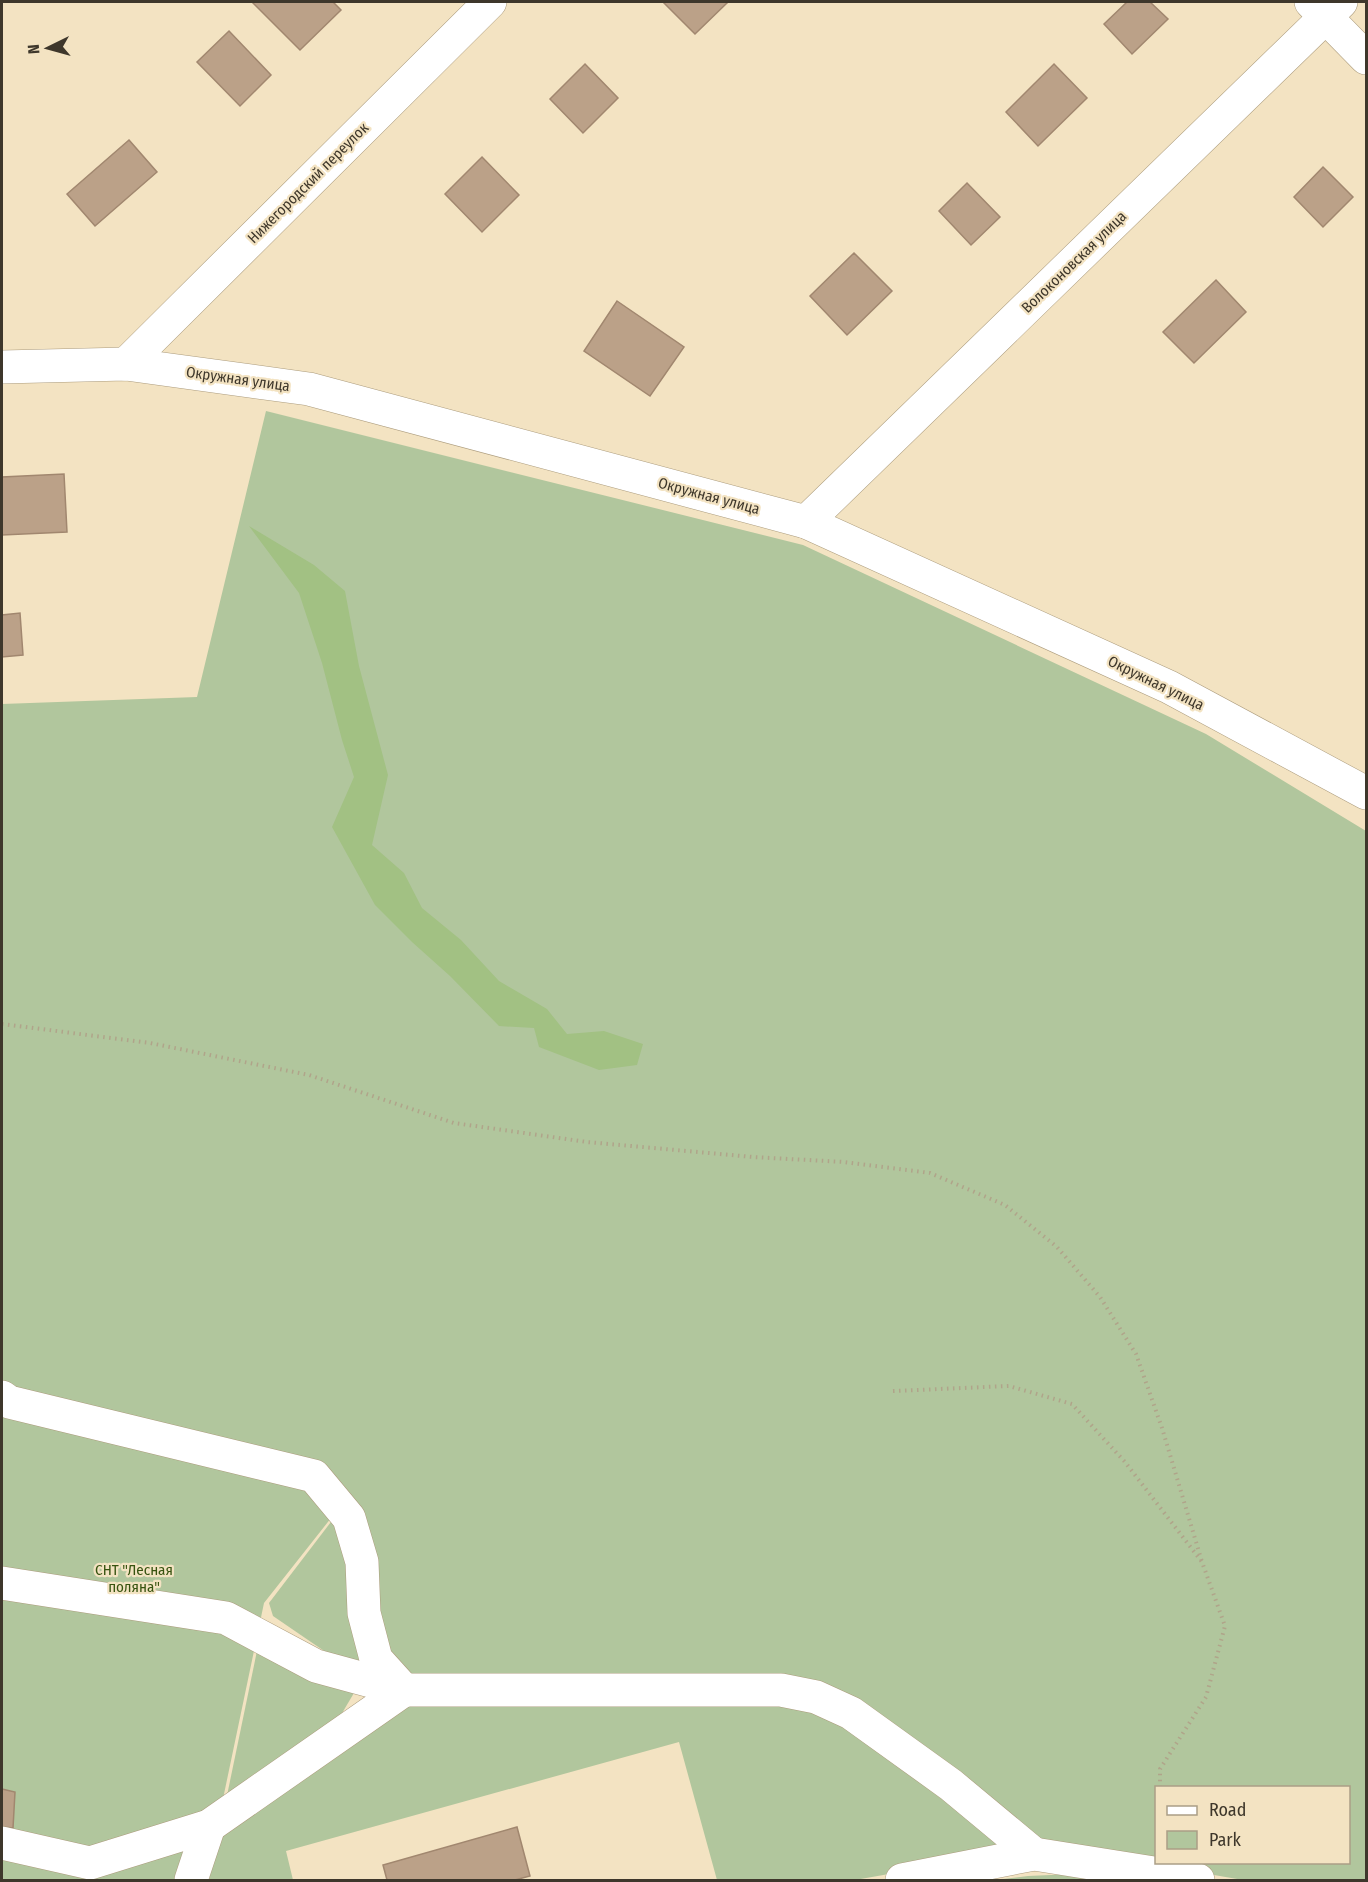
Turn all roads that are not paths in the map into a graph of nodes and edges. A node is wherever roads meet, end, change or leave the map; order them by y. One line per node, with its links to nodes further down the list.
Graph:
1 (490, 2): 4 (street, Нижегородский переулок)
2 (1326, 7): 3 (street); 6 (street, Волоконовская улица)
3 (1366, 58)
4 (126, 364): 5 (street, Окружная улица); 6 (street, Окружная улица)
5 (2, 367)
6 (806, 522): 7 (street, Окружная улица)
7 (1366, 793)
8 (2, 1397): 10 (street)
9 (2, 1583): 10 (street)
10 (404, 1689): 11 (street); 13 (street)
11 (209, 1826): 12 (street); 14 (street)
12 (2, 1843)
13 (1034, 1854): 15 (street); 16 (street)
14 (191, 1881)
15 (902, 1881)
16 (1198, 1881)

